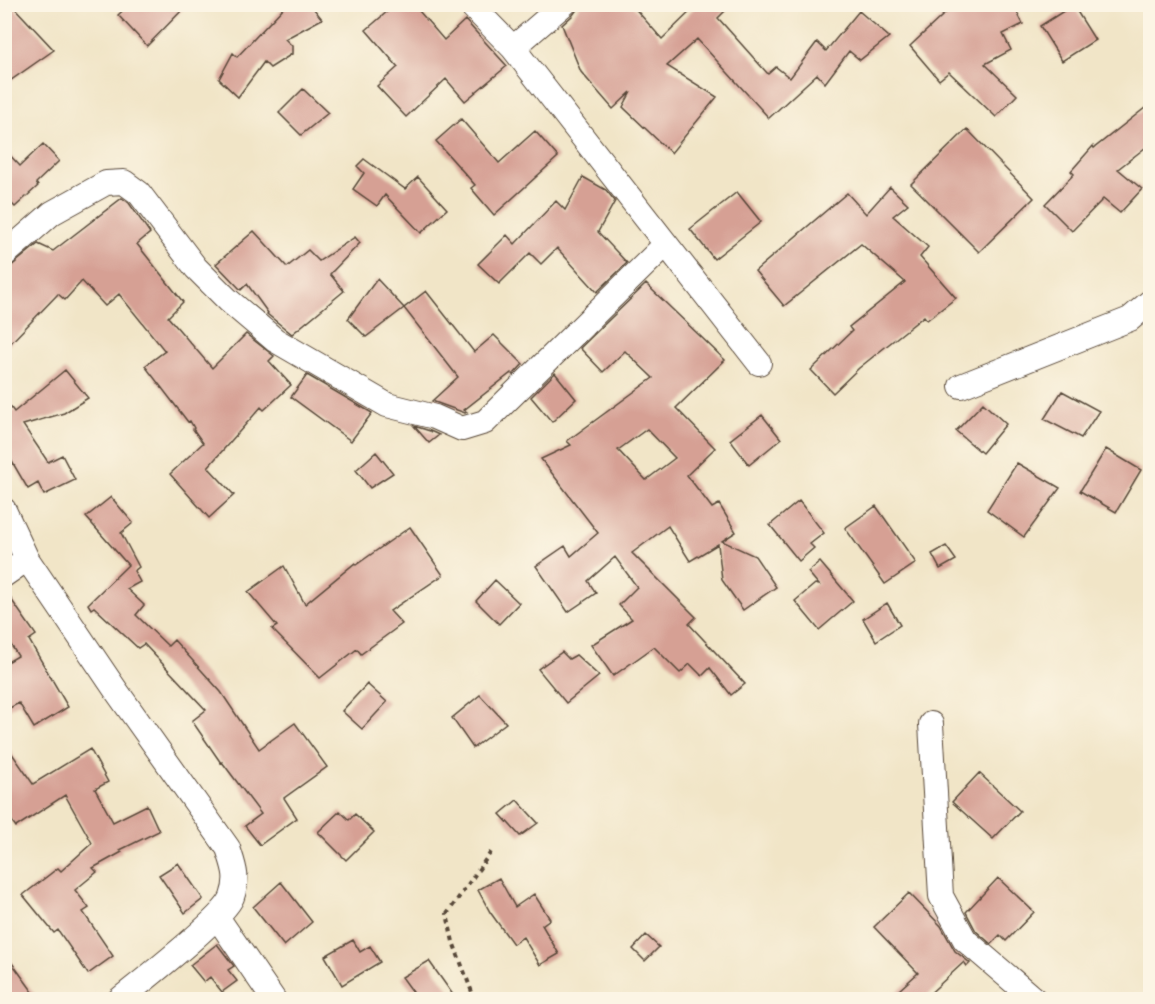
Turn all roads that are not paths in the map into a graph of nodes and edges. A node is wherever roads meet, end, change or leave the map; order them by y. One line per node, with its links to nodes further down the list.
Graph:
1 (470, 4): 3 (street)
2 (564, 4): 3 (street)
3 (513, 48): 4 (street)
4 (666, 244): 5 (street); 7 (street)
5 (4, 255)
6 (1150, 302): 8 (street)
7 (759, 363)
8 (961, 386)
9 (4, 510): 10 (street)
10 (27, 559): 11 (street); 13 (street)
11 (4, 574)
12 (930, 724): 16 (street)
13 (216, 917): 14 (street); 15 (street)
14 (119, 999)
15 (274, 999)
16 (1035, 999)

